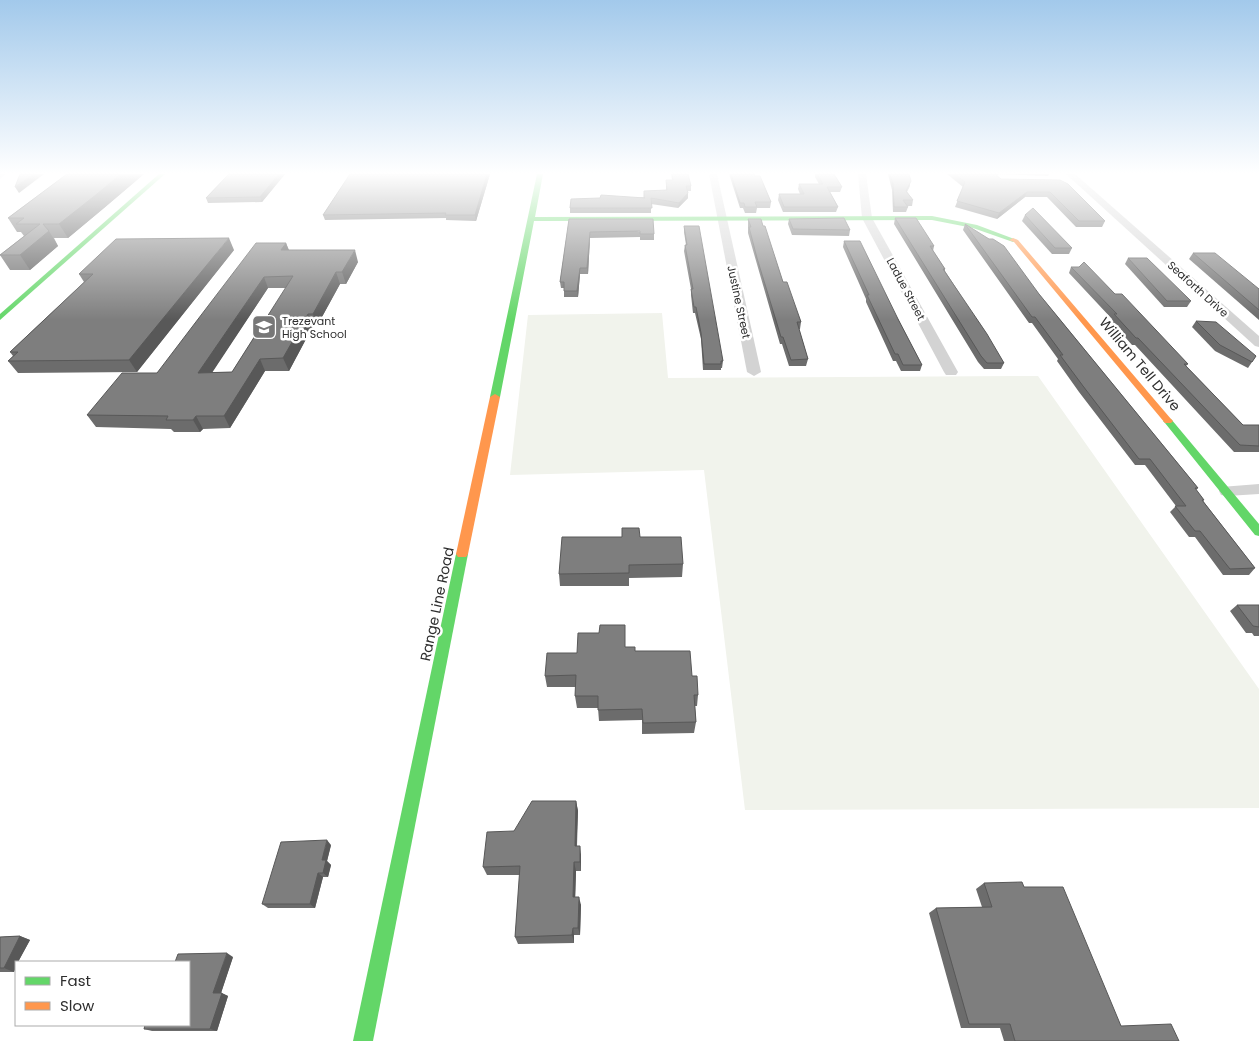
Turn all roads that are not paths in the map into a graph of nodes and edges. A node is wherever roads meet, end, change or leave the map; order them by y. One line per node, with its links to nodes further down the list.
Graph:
1 (107, 223): 8 (street)
2 (530, 223): 16 (street, Range Line Road)
3 (722, 223): 11 (street, Justine Street)
4 (870, 223): 12 (street, Ladue Street)
5 (965, 223): 14 (street, William Tell Drive)
6 (1125, 223): 10 (street, Seaforth Drive)
7 (0, 307): 8 (street)
8 (12, 307): 9 (street)
9 (0, 318)
10 (1259, 343)
11 (754, 372)
12 (951, 372)
13 (1259, 489): 14 (street)
14 (1227, 491): 15 (street, William Tell Drive)
15 (1259, 532)
16 (363, 1041)

